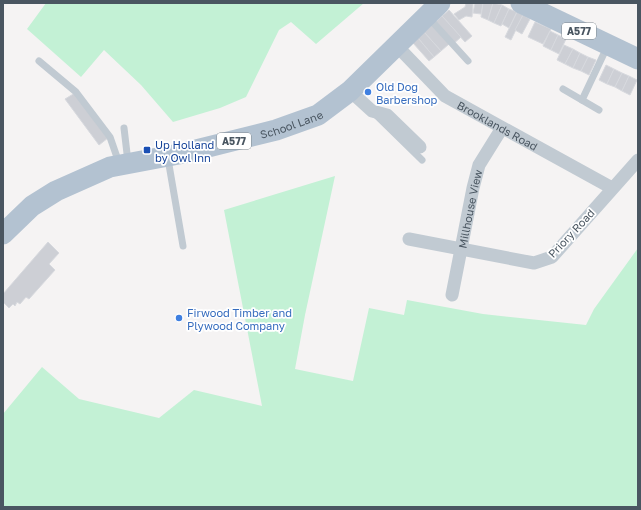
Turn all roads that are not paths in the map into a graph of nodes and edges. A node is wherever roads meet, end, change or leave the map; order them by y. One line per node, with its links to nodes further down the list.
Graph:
1 (521, 3): 4 (main road, A577)
2 (433, 9): 3 (main road, School Lane / A577); 7 (lane)
3 (396, 45): 9 (main road, School Lane / A577); 14 (street, Brooklands Road)
4 (608, 45): 5 (main road, A577); 10 (lane)
5 (638, 59)
6 (39, 61): 19 (lane)
7 (468, 61)
8 (563, 89): 10 (lane)
9 (350, 91): 12 (street); 17 (main road, School Lane / A577)
10 (582, 100): 11 (lane)
11 (599, 110)
12 (372, 111): 15 (street); 18 (lane)
13 (124, 128): 19 (lane)
14 (502, 128): 20 (street, Brooklands Road); 24 (street, Millhouse View)
15 (420, 147)
16 (637, 155): 20 (street, Priory Road)
17 (167, 157): 19 (main road, School Lane / A577); 23 (lane)
18 (422, 160)
19 (124, 164): 21 (main road, School Lane / A577)
20 (612, 188): 24 (street, Priory Road)
21 (3, 234)
22 (409, 239): 24 (street, Priory Road)
23 (183, 246)
24 (462, 248): 25 (street, Millhouse View)
25 (452, 295)

